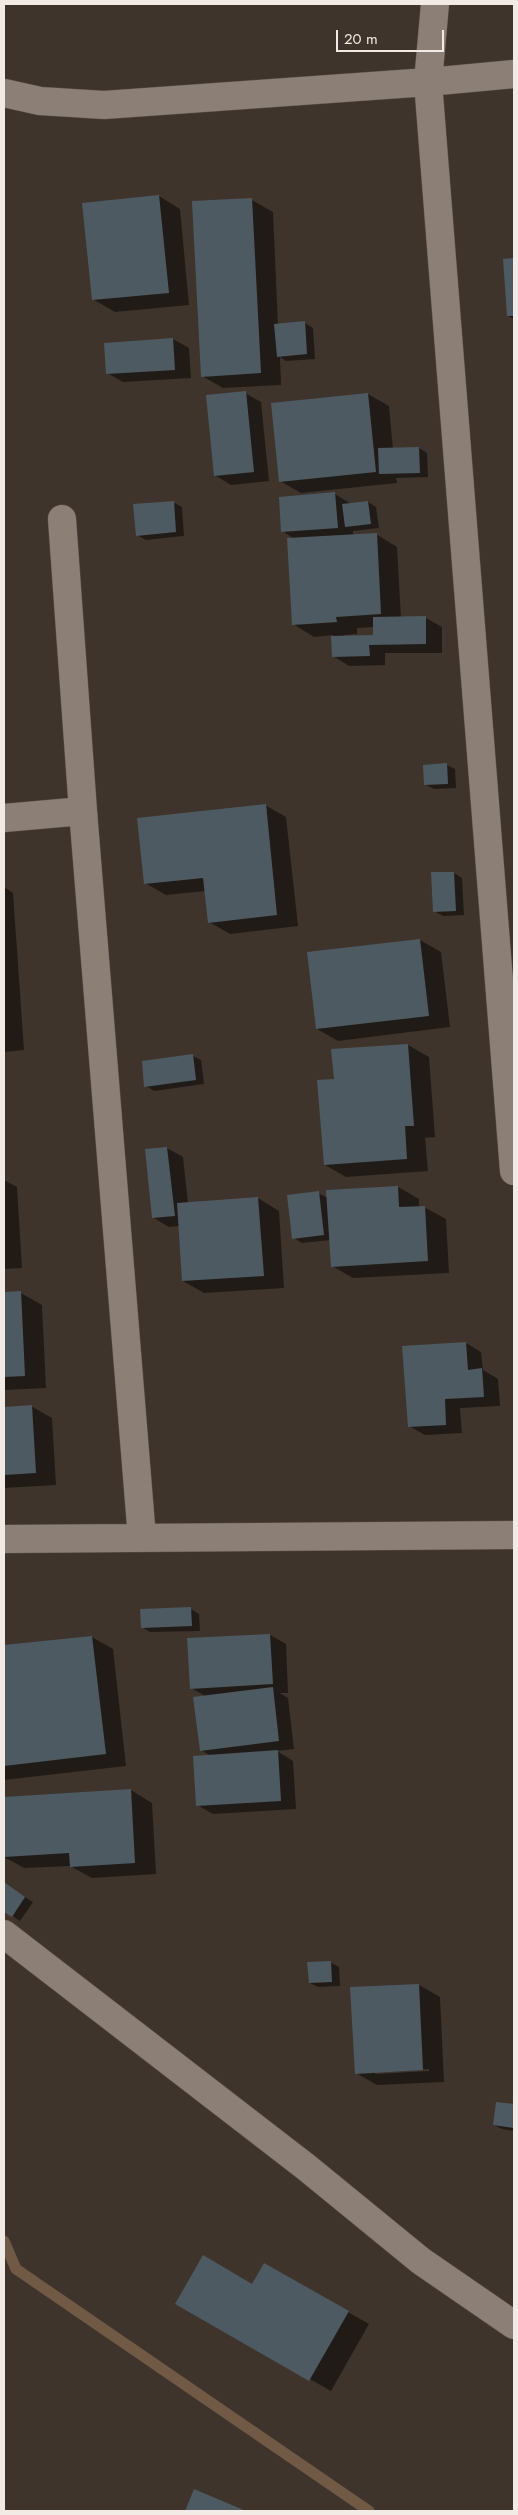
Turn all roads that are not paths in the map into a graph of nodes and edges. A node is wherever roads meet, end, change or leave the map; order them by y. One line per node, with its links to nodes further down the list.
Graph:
1 (435, 4): 3 (street)
2 (514, 74): 3 (street)
3 (428, 82): 4 (street); 8 (street)
4 (4, 93)
5 (62, 519): 6 (street)
6 (83, 811): 7 (street); 10 (street)
7 (4, 818)
8 (514, 1171)
9 (514, 1536): 10 (street)
10 (142, 1538): 11 (street)
11 (4, 1539)
12 (4, 1934): 13 (street)
13 (514, 2325)

